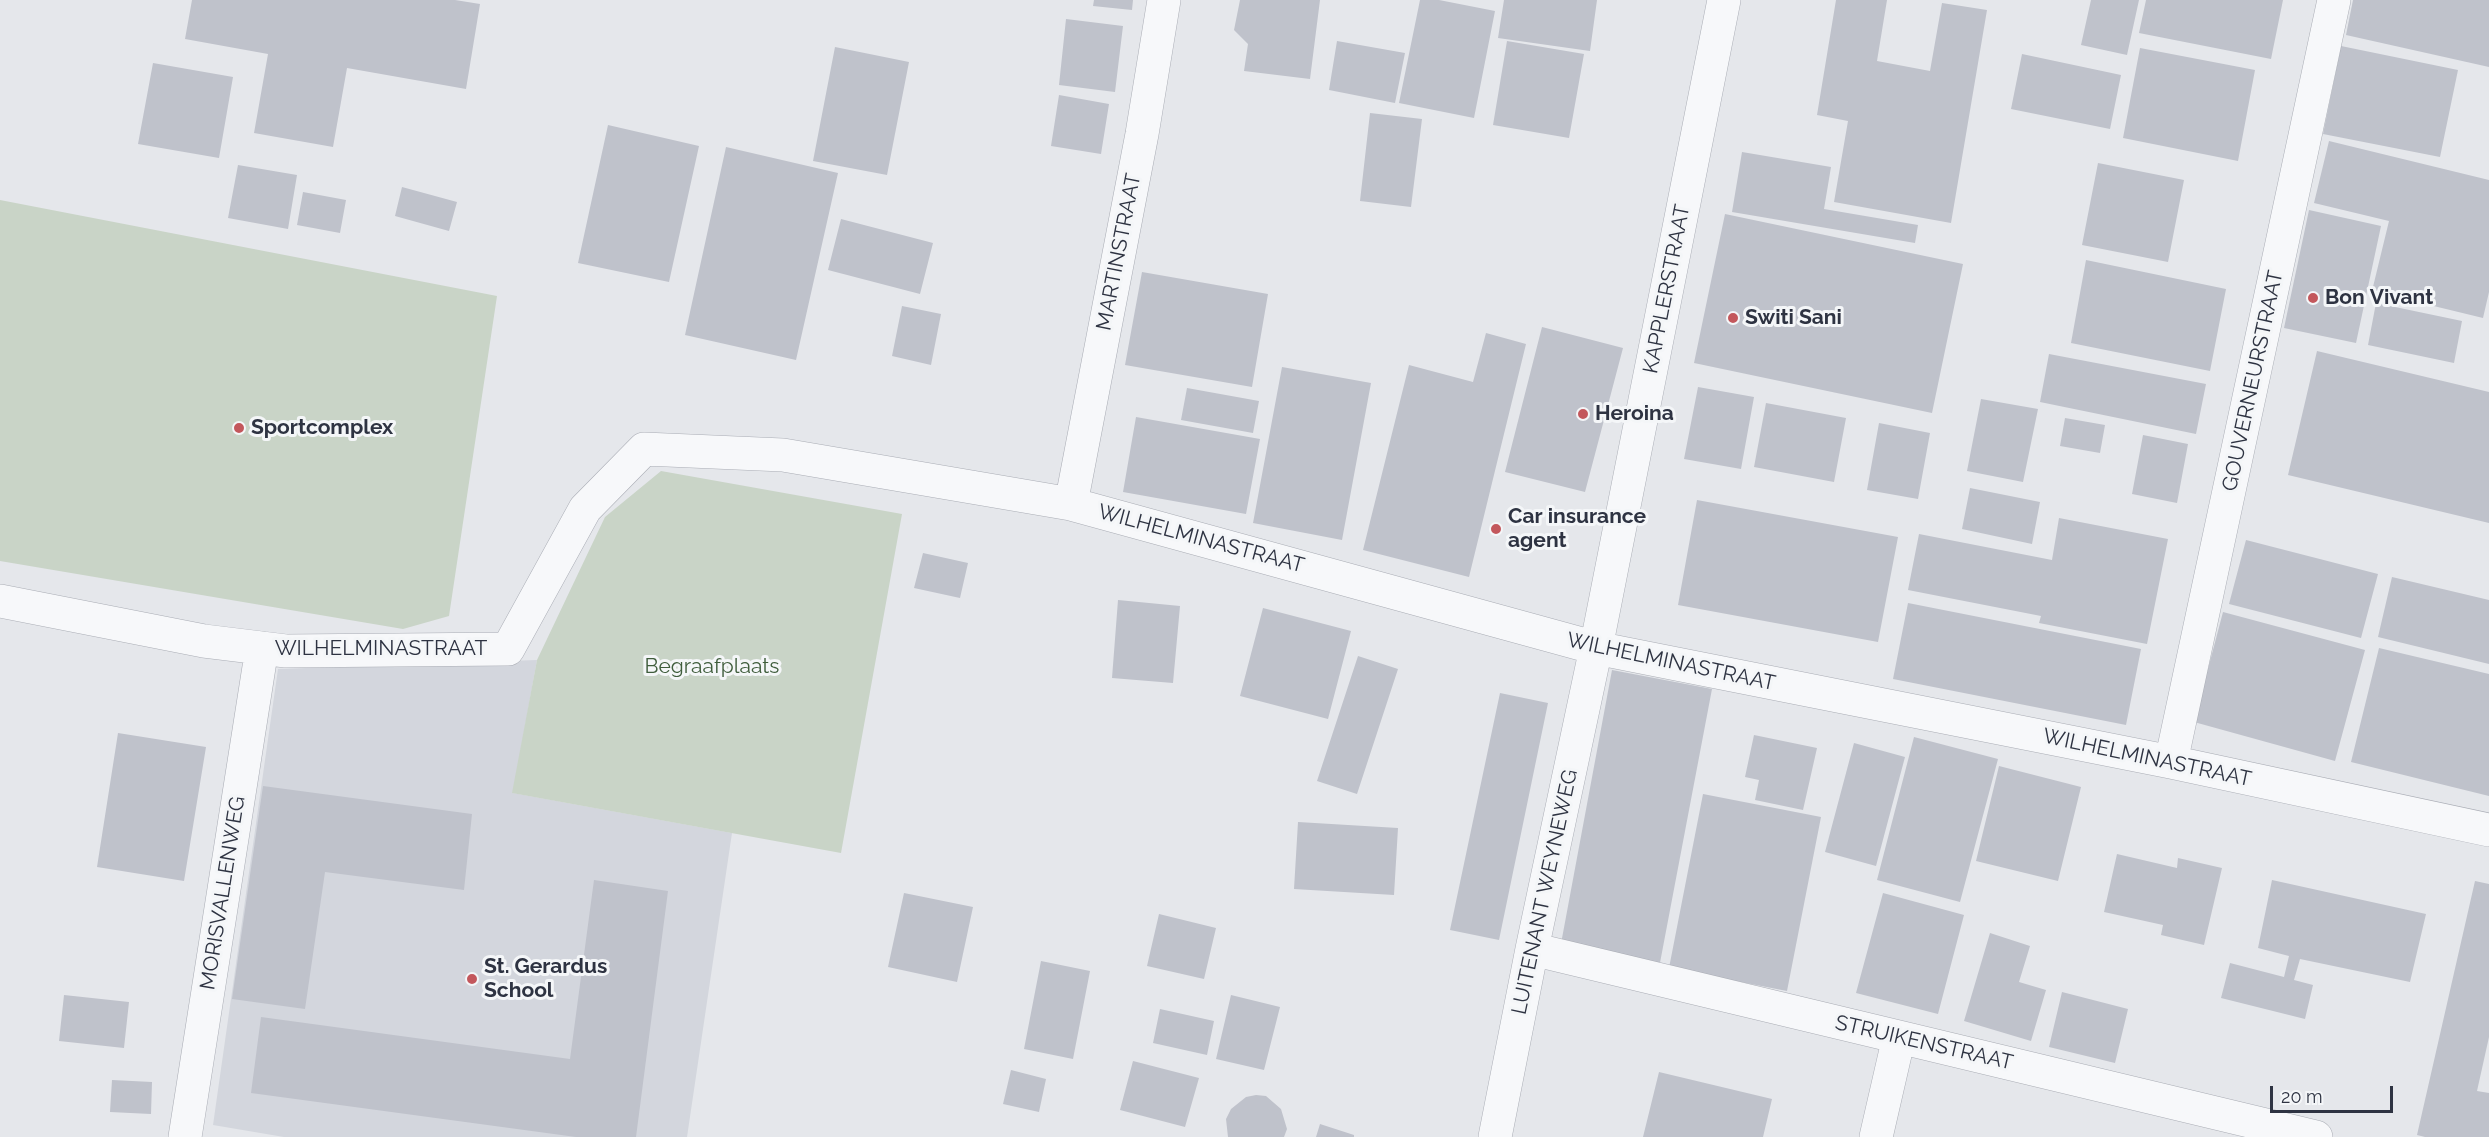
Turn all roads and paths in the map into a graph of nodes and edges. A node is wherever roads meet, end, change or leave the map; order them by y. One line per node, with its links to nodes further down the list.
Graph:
1 (1164, 0): 4 (street, MARTINSTRAAT)
2 (1724, 0): 7 (street, KAPPLERSTRAAT)
3 (2334, 0): 8 (street, GOUVERNEURSTRAAT)
4 (1071, 504): 6 (street, WILHELMINASTRAAT); 7 (street, WILHELMINASTRAAT)
5 (0, 601): 6 (street, WILHELMINASTRAAT)
6 (262, 648): 12 (street, MORISVALLENWEG)
7 (1596, 648): 8 (street, WILHELMINASTRAAT); 10 (street, LUITENANT WEYNEWEG)
8 (2171, 762): 9 (street, WILHELMINASTRAAT)
9 (2489, 830)
10 (1532, 949): 11 (street, STRUIKENSTRAAT); 13 (street, LUITENANT WEYNEWEG)
11 (1899, 1037): 14 (street); 15 (street, STRUIKENSTRAAT)
12 (185, 1137)
13 (1496, 1137)
14 (1876, 1137)
15 (2316, 1137)

